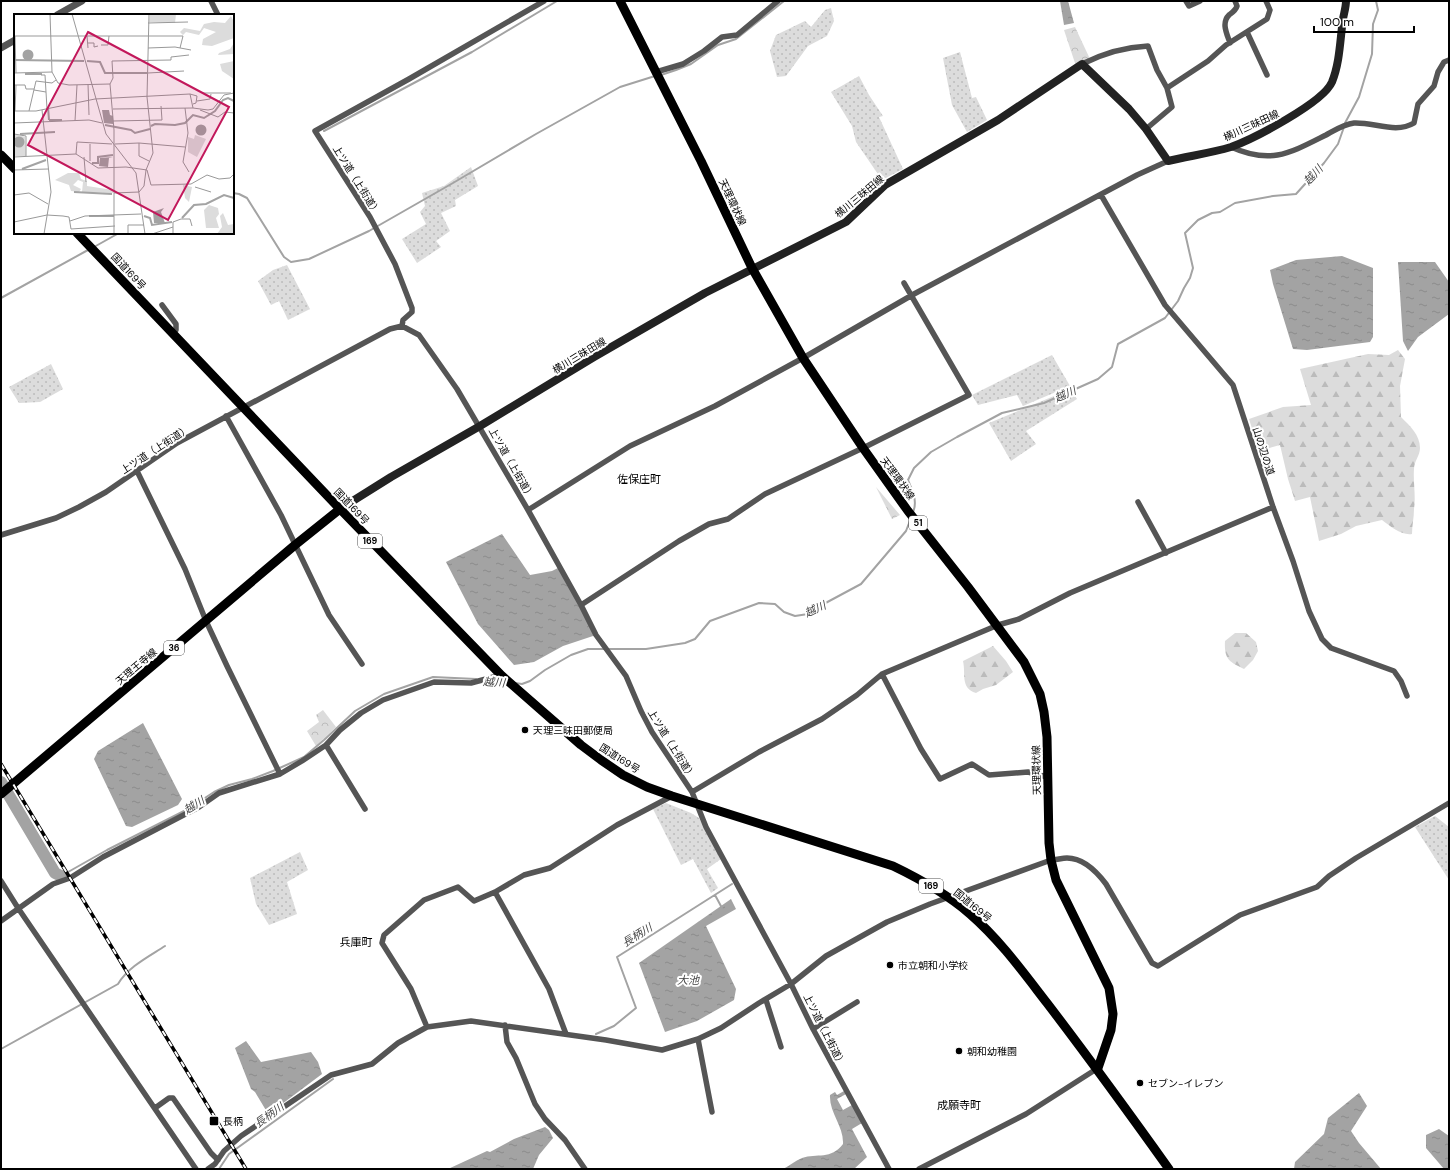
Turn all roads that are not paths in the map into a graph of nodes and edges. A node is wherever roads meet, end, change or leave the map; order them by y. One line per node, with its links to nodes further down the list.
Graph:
1 (82, 1): 11 (street)
2 (211, 1): 12 (street)
3 (544, 1): 33 (street, 上ツ道（上街道）)
4 (620, 1): 19 (main road, 天理環状線 / 51)
5 (778, 1): 19 (street)
6 (1186, 1): 7 (street)
7 (1200, 1)
8 (1235, 1): 15 (street)
9 (1266, 1): 13 (street)
10 (1346, 1): 23 (main road, 横川三昧田線)
11 (59, 14)
12 (218, 14)
13 (1246, 32): 15 (street); 20 (street)
14 (14, 41): 16 (street)
15 (1230, 43): 21 (street)
16 (1, 48)
17 (1449, 60): 23 (street)
18 (1082, 64): 21 (street); 22 (main road); 29 (main road, 横川三昧田線)
19 (656, 72): 29 (main road, 天理環状線 / 51)
20 (1267, 75)
21 (1167, 88): 22 (street)
22 (1146, 129): 25 (main road)
23 (1231, 147): 25 (main road, 横川三昧田線)
24 (1, 155): 26 (main road)
25 (1168, 161): 27 (street)
26 (14, 168)
27 (1101, 195): 31 (street); 42 (street, 山の辺の道)
28 (78, 234): 34 (main road, 国道169号 / 169)
29 (752, 268): 35 (main road, 天理環状線 / 51); 38 (main road, 横川三昧田線)
30 (904, 283): 31 (street)
31 (912, 295): 35 (street); 39 (street)
32 (162, 305): 34 (street)
33 (402, 326): 36 (street, 上ツ道（上街道）); 38 (street, 上ツ道（上街道）)
34 (172, 333): 36 (main road, 国道169号 / 169)
35 (803, 358): 39 (main road, 天理環状線 / 51); 44 (street)
36 (243, 407): 37 (street, 上ツ道（上街道）); 43 (main road, 国道169号 / 169)
37 (226, 416): 40 (street, 上ツ道（上街道）); 46 (street)
38 (480, 426): 43 (main road, 横川三昧田線); 44 (street, 上ツ道（上街道）)
39 (863, 448): 48 (street); 50 (main road, 天理環状線 / 51)
40 (137, 471): 45 (street, 上ツ道（上街道）); 49 (street)
41 (1138, 502): 47 (street)
42 (1273, 507): 47 (street); 54 (street, 山の辺の道)
43 (340, 509): 46 (main road, 天理王寺線 / 36); 52 (main road, 国道169号 / 169)
44 (528, 510): 48 (street, 上ツ道（上街道）)
45 (1, 535)
46 (295, 545): 49 (main road, 天理王寺線 / 36); 51 (street)
47 (1166, 553): 50 (street)
48 (581, 605): 59 (street, 上ツ道（上街道）)
49 (206, 621): 56 (street); 58 (main road, 天理王寺線 / 36)
50 (998, 625): 53 (street); 57 (main road, 天理環状線 / 51)
51 (362, 664)
52 (501, 674): 55 (street); 60 (main road, 国道169号 / 169)
53 (882, 674): 57 (street); 59 (street)
54 (1407, 696)
55 (326, 746): 56 (street); 63 (street)
56 (280, 774): 68 (street)
57 (1047, 777): 64 (main road, 天理環状線 / 51)
58 (3, 791)
59 (692, 792): 62 (street, 上ツ道（上街道）)
60 (672, 796): 62 (main road, 国道169号 / 169); 66 (street)
61 (1449, 803): 64 (street)
62 (697, 804): 67 (main road, 国道169号 / 169); 70 (street, 上ツ道（上街道）)
63 (365, 809)
64 (1051, 860): 67 (street); 79 (main road, 天理環状線 / 51)
65 (1, 881): 68 (street)
66 (495, 892): 74 (street); 76 (street)
67 (947, 898): 70 (street); 79 (main road, 国道169号 / 169)
68 (18, 908): 69 (street); 80 (street)
69 (1, 921)
70 (791, 984): 71 (street); 75 (street, 上ツ道（上街道）)
71 (766, 1000): 77 (street); 78 (street)
72 (857, 1002): 75 (street)
73 (504, 1025): 74 (street); 76 (street); 85 (street)
74 (427, 1027): 82 (street)
75 (813, 1028): 86 (street, 上ツ道（上街道）)
76 (566, 1034): 77 (street)
77 (698, 1039): 81 (street)
78 (780, 1047)
79 (1098, 1068): 87 (street); 88 (main road, 国道169号 / 169)
80 (155, 1108): 82 (street); 83 (street)
81 (712, 1112)
82 (218, 1160): 84 (street)
83 (196, 1169)
84 (208, 1169)
85 (585, 1169)
86 (889, 1169)
87 (919, 1169)
88 (1169, 1169)

